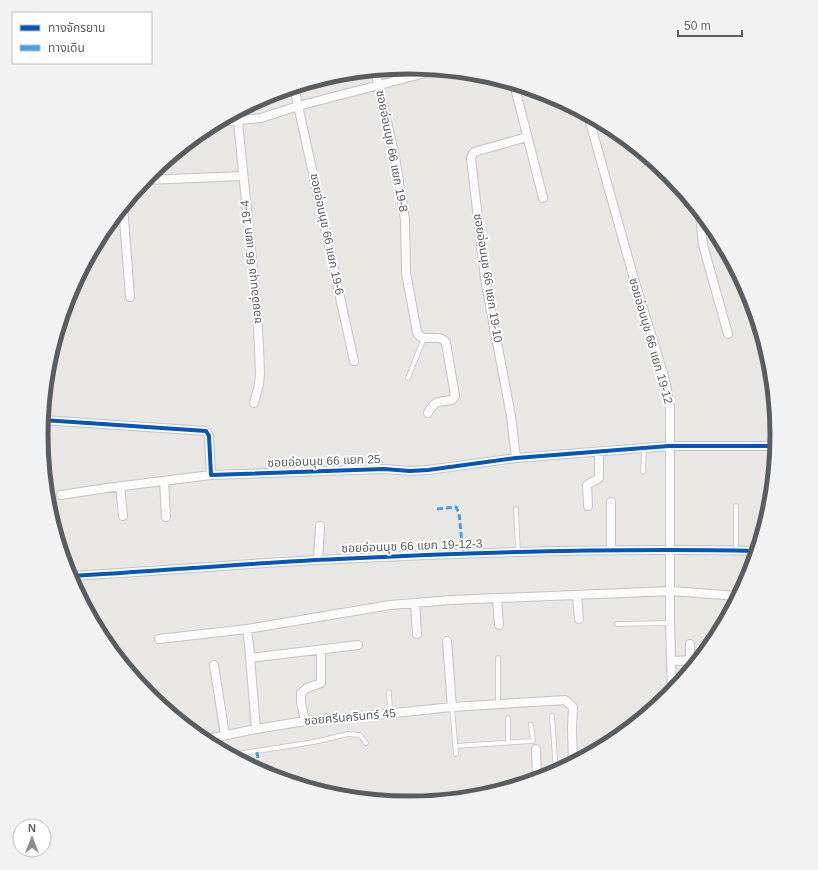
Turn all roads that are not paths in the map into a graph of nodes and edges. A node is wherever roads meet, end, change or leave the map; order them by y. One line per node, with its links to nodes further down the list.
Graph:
1 (418, 74): 3 (street)
2 (376, 76): 3 (street, ซอยอ่อนนุช 66 แยก 19-8)
3 (378, 84): 6 (street); 18 (street, ซอยอ่อนนุช 66 แยก 19-8)
4 (515, 90): 10 (street)
5 (295, 92): 6 (street, ซอยอ่อนนุช 66 แยก 19-6)
6 (298, 106): 7 (street); 19 (street, ซอยอ่อนนุช 66 แยก 19-6)
7 (240, 116)
8 (237, 118): 11 (street, ซอยอ่อนนุช 66 แยก 19-4)
9 (590, 122): 24 (street, ซอยอ่อนนุช 66 แยก 19-12)
10 (527, 137): 13 (street); 28 (street, ซอยอ่อนนุช 66 แยก 19-10)
11 (243, 176): 12 (street); 21 (street, ซอยอ่อนนุช 66 แยก 19-4)
12 (154, 180)
13 (543, 198)
14 (124, 214): 16 (street)
15 (701, 223): 17 (street)
16 (130, 298)
17 (728, 334)
18 (424, 338): 20 (lane); 22 (street)
19 (354, 361)
20 (408, 378)
21 (254, 403)
22 (428, 413)
23 (49, 420): 30 (street)
24 (669, 446): 25 (street, ซอยอ่อนนุช 66 แยก 25); 26 (street, ซอยอ่อนนุช 66 แยก 25); 41 (street, ซอยอ่อนนุช 66 แยก 19-12)
25 (770, 446)
26 (644, 448): 27 (street, ซอยอ่อนนุช 66 แยก 25); 29 (lane)
27 (599, 452): 28 (street, ซอยอ่อนนุช 66 แยก 25); 35 (street)
28 (516, 458): 30 (street, ซอยอ่อนนุช 66 แยก 25)
29 (643, 472)
30 (211, 475): 31 (street, ซอยอ่อนนุช 66 แยก 25)
31 (164, 481): 32 (street, ซอยอ่อนนุช 66 แยก 25); 39 (street)
32 (120, 486): 33 (street, ซอยอ่อนนุช 66 แยก 25); 38 (street)
33 (60, 496)
34 (611, 502): 42 (street)
35 (588, 506)
36 (736, 506): 43 (lane)
37 (516, 509): 45 (lane)
38 (123, 516)
39 (166, 517)
40 (320, 526): 46 (street)
41 (670, 549): 42 (street, ซอยอ่อนนุช 66 แยก 19-12-3); 43 (street, ซอยอ่อนนุช 66 แยก 19-12-3); 48 (street, ซอยอ่อนนุช 66 แยก 19-12)
42 (611, 550): 45 (street, ซอยอ่อนนุช 66 แยก 19-12-3)
43 (736, 550): 44 (street, ซอยอ่อนนุช 66 แยก 19-12-3)
44 (751, 551)
45 (518, 552): 46 (street, ซอยอ่อนนุช 66 แยก 19-12-3)
46 (318, 560): 47 (street, ซอยอ่อนนุช 66 แยก 19-12-3)
47 (76, 576)
48 (670, 591): 49 (street); 50 (street); 54 (street, ซอยอ่อนนุช 66 แยก 19-12)
49 (577, 595): 51 (street); 53 (street)
50 (733, 596)
51 (497, 599): 52 (street); 56 (street)
52 (415, 603): 57 (street); 58 (street)
53 (579, 619)
54 (670, 622): 55 (lane); 67 (street, ซอยอ่อนนุช 66 แยก 19-12)
55 (617, 624)
56 (499, 625)
57 (247, 629): 59 (street); 65 (street)
58 (417, 634)
59 (159, 639)
60 (447, 641): 73 (street)
61 (690, 644): 64 (street)
62 (358, 645): 63 (street)
63 (321, 650): 65 (street); 77 (street)
64 (693, 657)
65 (250, 658): 79 (street)
66 (498, 658): 72 (lane)
67 (671, 660): 68 (street); 70 (street, ซอยอ่อนนุช 66 แยก 19-12)
68 (691, 660)
69 (214, 665): 80 (street)
70 (672, 682)
71 (389, 692): 74 (lane)
72 (498, 704): 73 (street, ซอยศรีนครินทร์ 45); 88 (street, ซอยศรีนครินทร์ 45)
73 (452, 707): 74 (street, ซอยศรีนครินทร์ 45); 84 (lane)
74 (390, 714): 77 (street, ซอยศรีนครินทร์ 45)
75 (552, 716): 89 (lane)
76 (508, 718): 83 (lane)
77 (305, 721): 79 (street, ซอยศรีนครินทร์ 45)
78 (531, 725): 83 (lane)
79 (256, 729): 80 (street, ซอยศรีนครินทร์ 45)
80 (225, 735): 81 (street, ซอยศรีนครินทร์ 45)
81 (212, 738)
82 (366, 743): 86 (lane)
83 (508, 743): 84 (lane)
84 (455, 746): 87 (lane)
85 (536, 749): 90 (street)
86 (239, 754)
87 (456, 754)
88 (573, 757)
89 (556, 765)
90 (537, 773)

